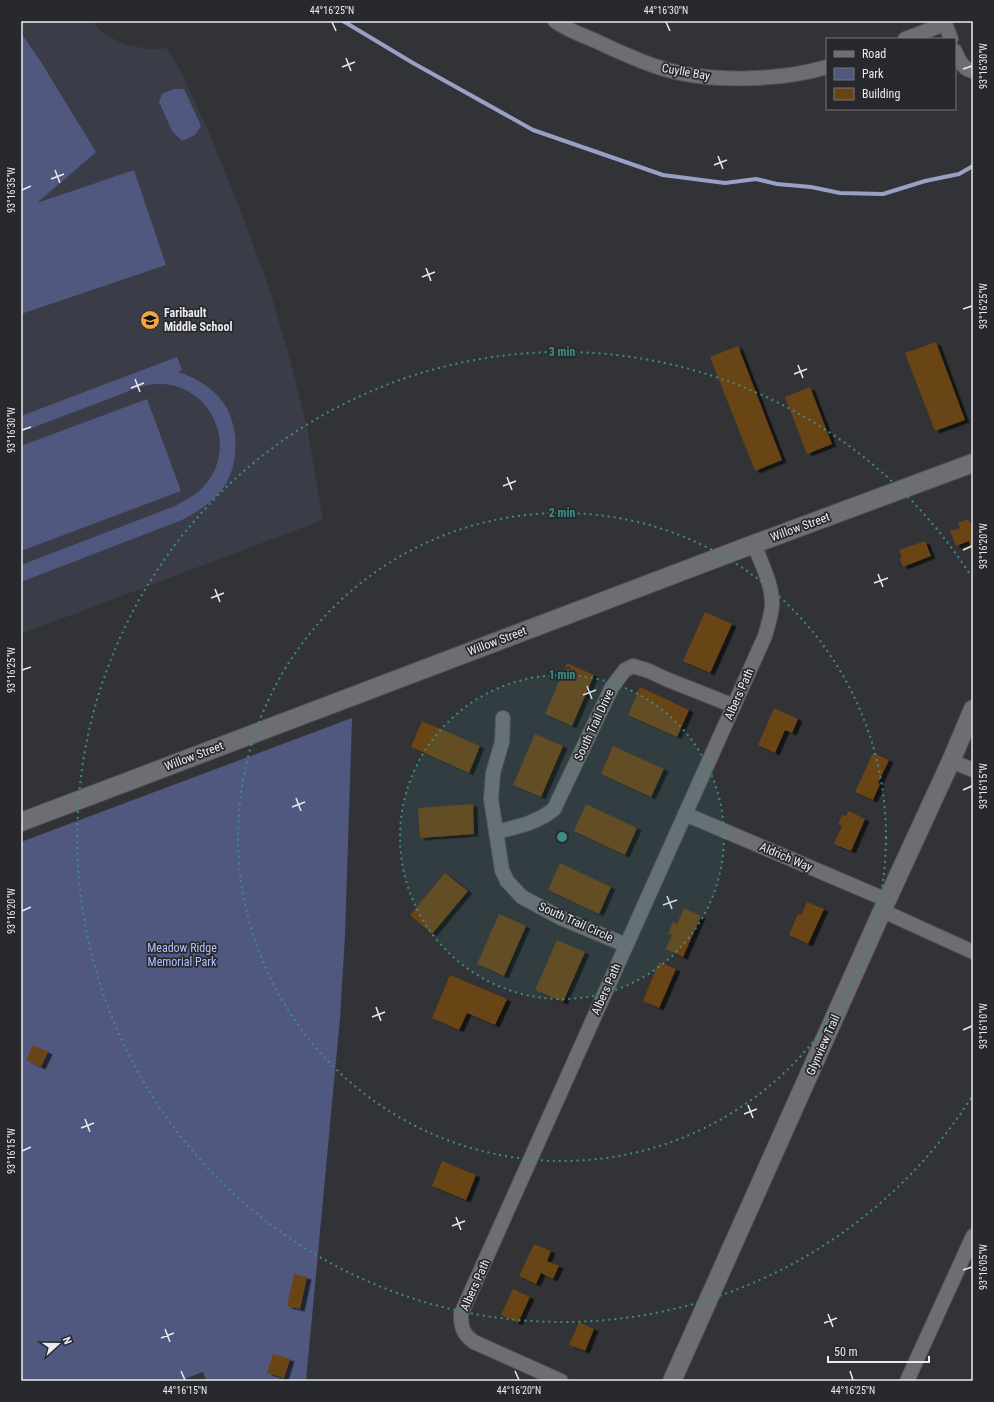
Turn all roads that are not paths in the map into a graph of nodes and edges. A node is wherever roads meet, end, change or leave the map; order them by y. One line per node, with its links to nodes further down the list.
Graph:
1 (554, 21): 6 (street, Cuylle Bay)
2 (944, 23): 3 (street); 4 (street)
3 (907, 38)
4 (951, 38)
5 (956, 54): 7 (street)
6 (826, 67)
7 (973, 71)
8 (973, 463): 9 (street, Willow Street)
9 (754, 544): 10 (street, Albers Path); 16 (street, Willow Street)
10 (734, 706): 15 (street, Albers Path); 17 (street, South Trail Drive)
11 (973, 709): 13 (street, Glynview Trail)
12 (503, 718): 17 (street, South Trail Circle)
13 (951, 761): 14 (street); 18 (street, Glynview Trail)
14 (973, 770)
15 (685, 814): 18 (street, Aldrich Way); 19 (street, Albers Path)
16 (21, 822)
17 (496, 832): 19 (street, South Trail Circle)
18 (885, 906): 20 (street, Aldrich Way); 23 (street, Glynview Trail)
19 (626, 945): 22 (street, Albers Path)
20 (973, 952)
21 (973, 1236): 24 (street)
22 (560, 1381)
23 (672, 1381)
24 (907, 1381)

